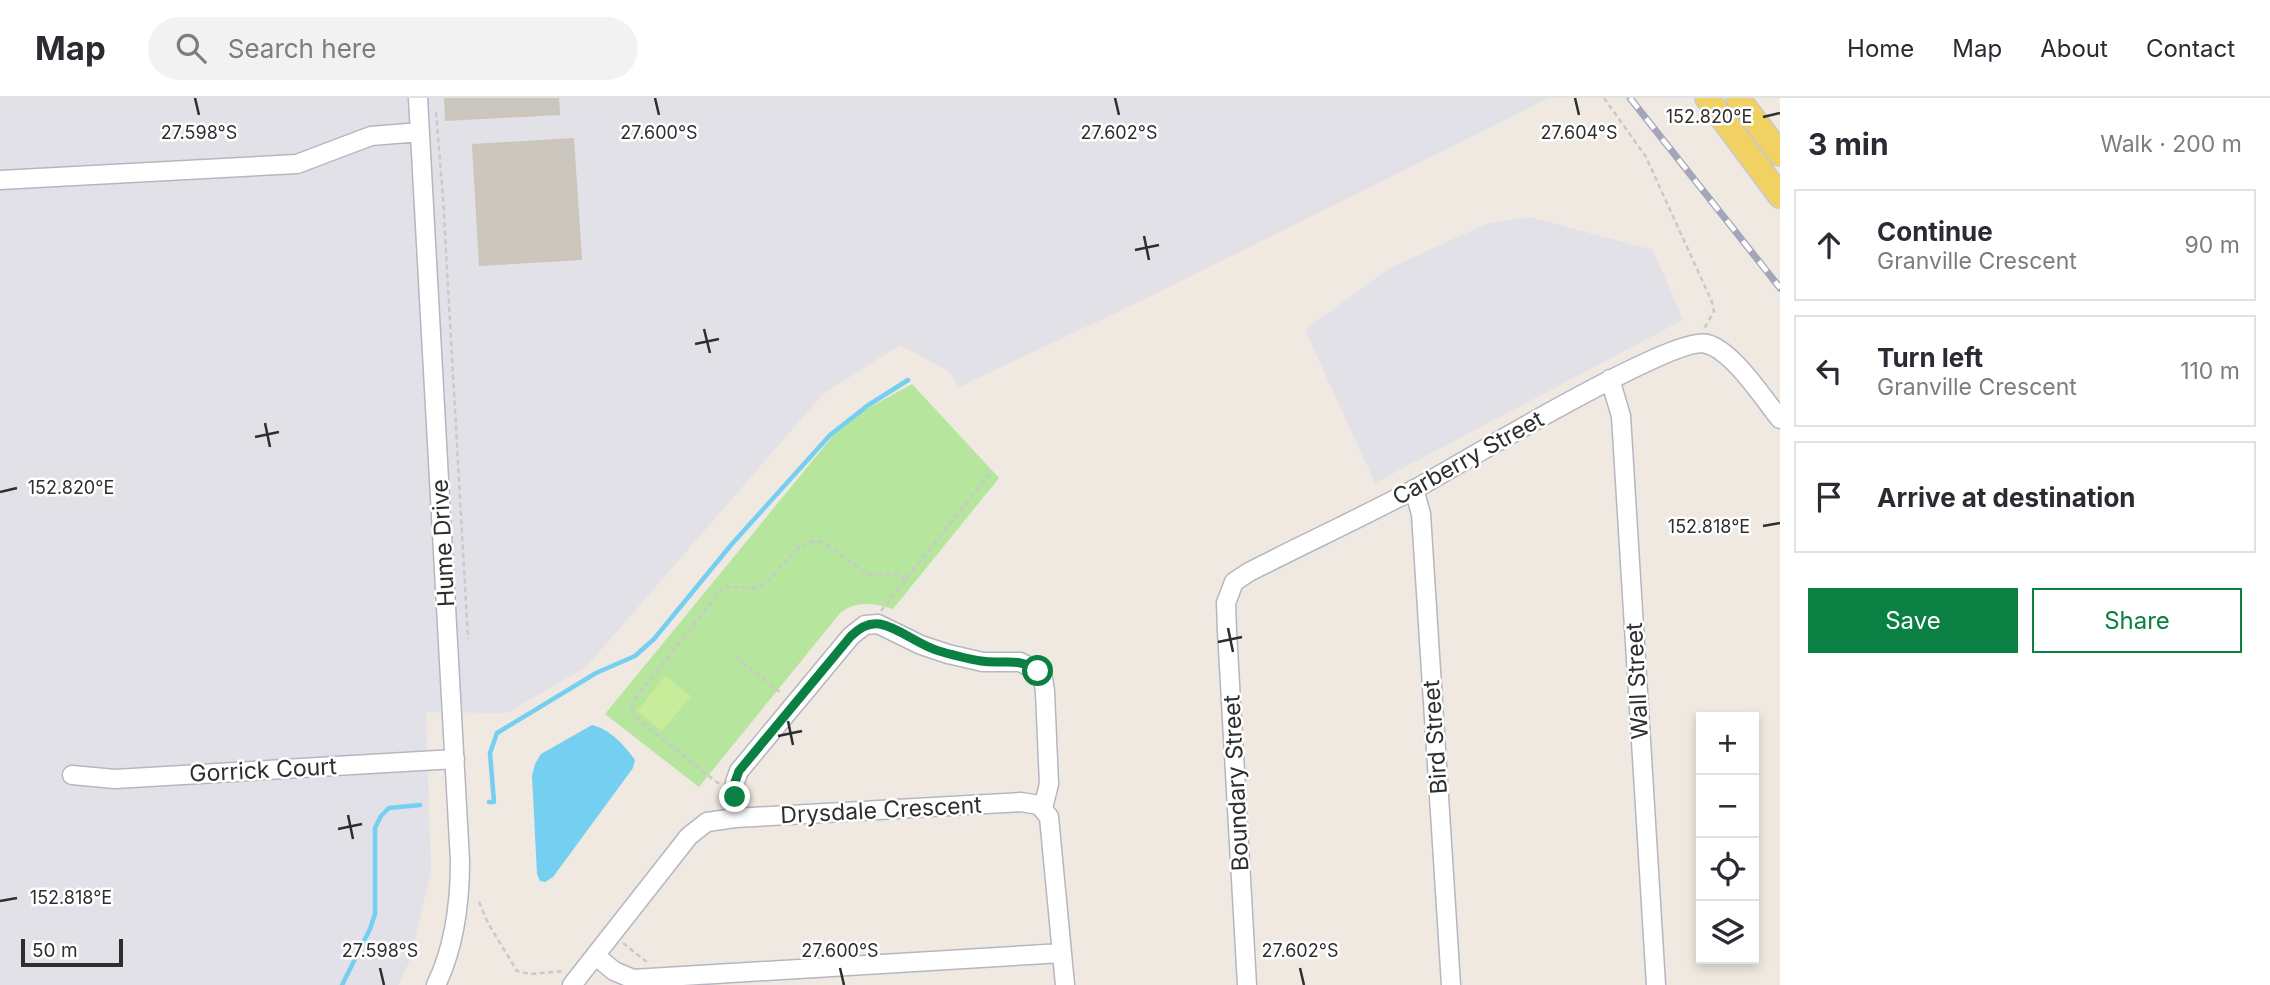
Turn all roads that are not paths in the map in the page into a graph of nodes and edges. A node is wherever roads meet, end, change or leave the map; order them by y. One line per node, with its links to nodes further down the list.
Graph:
1 (418, 98): 4 (street, Hume Drive)
2 (1707, 98): 7 (main road)
3 (1738, 98): 5 (main road)
4 (420, 132): 6 (street); 12 (street, Hume Drive)
5 (1780, 154)
6 (0, 180)
7 (1780, 196)
8 (1610, 379): 9 (street, Carberry Street); 10 (street, Carberry Street); 23 (street, Wall Street)
9 (1780, 419)
10 (1413, 489): 11 (street, Carberry Street); 22 (street, Bird Street)
11 (1234, 582): 21 (street, Boundary Street)
12 (455, 759): 13 (street, Gorrick Court); 19 (street, Hume Drive)
13 (72, 775)
14 (1043, 808): 15 (street, Drysdale Crescent); 15 (street); 16 (street)
15 (735, 818): 17 (street, Drysdale Crescent)
16 (1062, 953): 17 (street); 20 (street)
17 (596, 956): 18 (street, Drysdale Crescent)
18 (571, 980)
19 (436, 985)
20 (1065, 985)
21 (1247, 985)
22 (1451, 985)
23 (1656, 985)

